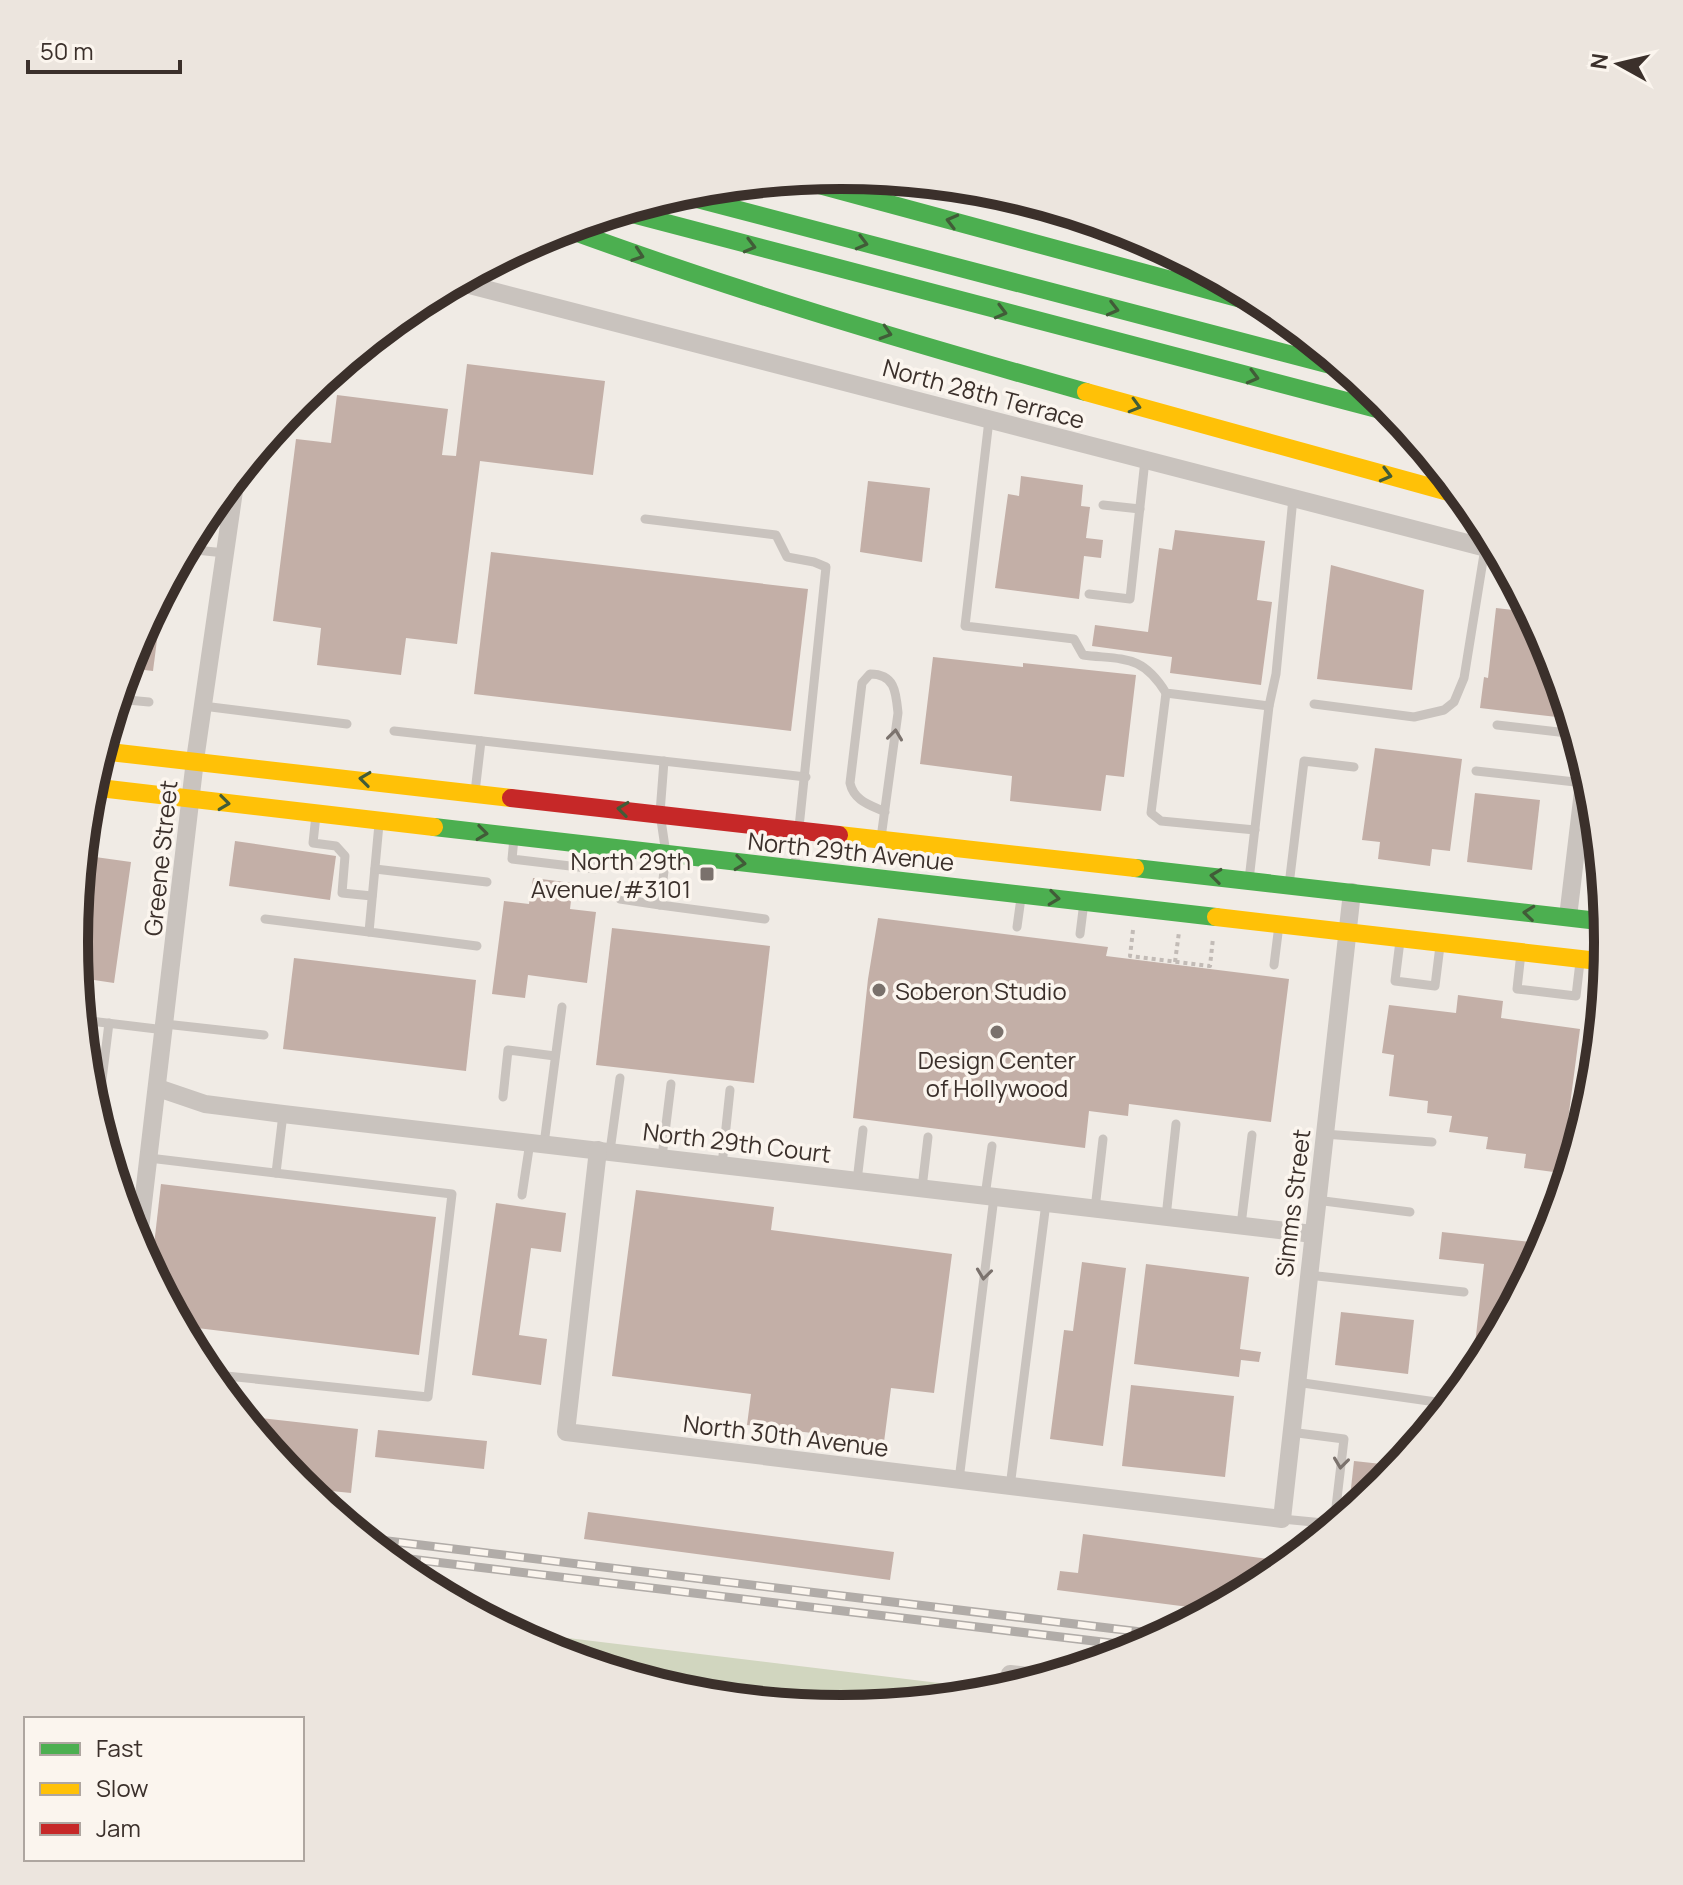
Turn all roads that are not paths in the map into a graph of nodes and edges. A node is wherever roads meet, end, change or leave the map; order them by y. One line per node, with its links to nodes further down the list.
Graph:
1 (835, 189): 6 (main road, one-way to 1)
2 (705, 201): 7 (main road, one-way to 7)
3 (641, 216): 8 (main road, one-way to 8)
4 (583, 235): 11 (main road, one-way to 11)
5 (473, 286): 9 (street, North 28th Terrace)
6 (1226, 295)
7 (1322, 363)
8 (1371, 408)
9 (989, 419): 10 (street, North 28th Terrace); 22 (lane)
10 (1145, 460): 12 (street, North 28th Terrace); 15 (lane)
11 (1444, 491)
12 (1293, 498): 17 (street, North 28th Terrace); 27 (lane)
13 (233, 500): 19 (street, Greene Street)
14 (1103, 505): 15 (lane)
15 (1140, 509): 21 (lane)
16 (645, 519): 39 (lane)
17 (1483, 548)
18 (199, 550): 19 (lane)
19 (225, 553): 26 (street, Greene Street)
20 (1490, 559): 25 (lane)
21 (1089, 594)
22 (1166, 693): 27 (lane); 49 (lane)
23 (128, 700): 24 (lane)
24 (149, 702)
25 (1314, 704)
26 (203, 706): 28 (lane); 34 (street, Greene Street)
27 (1269, 706): 49 (lane)
28 (347, 724)
29 (1497, 725): 31 (lane)
30 (394, 731): 32 (lane)
31 (1565, 733)
32 (481, 741): 35 (lane); 41 (lane)
33 (113, 752): 34 (main road, North 29th Avenue)
34 (195, 760): 41 (main road, North 29th Avenue, one-way to 34); 42 (street, Greene Street)
35 (664, 761): 39 (lane); 46 (lane)
36 (1354, 767): 56 (lane)
37 (1476, 771): 38 (lane)
38 (1576, 775)
39 (806, 777): 48 (lane)
40 (104, 789): 42 (main road, North 29th Avenue)
41 (475, 792): 46 (main road, North 29th Avenue, one-way to 41)
42 (191, 799): 45 (main road, North 29th Avenue, one-way to 45); 82 (street, Greene Street)
43 (1582, 801): 63 (street)
44 (885, 812): 44 (lane, one-way to 44); 50 (lane)
45 (317, 813): 47 (main road, North 29th Avenue); 59 (lane)
46 (660, 813): 48 (main road, North 29th Avenue); 51 (lane)
47 (379, 821): 51 (main road, North 29th Avenue, one-way to 51); 52 (lane)
48 (800, 829): 50 (main road, North 29th Avenue); 53 (lane)
49 (1255, 830): 54 (lane)
50 (881, 838): 54 (main road, North 29th Avenue, one-way to 50)
51 (666, 854): 53 (main road, North 29th Avenue, one-way to 53); 62 (lane)
52 (375, 869): 55 (lane); 59 (lane)
53 (795, 869): 58 (main road, North 29th Avenue)
54 (1249, 880): 56 (main road, North 29th Avenue)
55 (487, 882)
56 (1289, 885): 57 (main road, North 29th Avenue)
57 (1352, 892): 63 (main road, North 29th Avenue, one-way to 57); 70 (street, Simms Street)
58 (1021, 894): 61 (main road, North 29th Avenue, one-way to 61); 68 (lane)
59 (372, 896): 69 (lane)
60 (620, 899): 62 (lane)
61 (1084, 901): 67 (main road, North 29th Avenue); 71 (lane)
62 (660, 905): 65 (lane)
63 (1568, 917): 66 (main road, North 29th Avenue)
64 (265, 919): 69 (lane)
65 (765, 919)
66 (1594, 920)
67 (1279, 924): 70 (main road, North 29th Avenue); 78 (lane)
68 (1017, 927)
69 (369, 932): 74 (lane)
70 (1348, 932): 72 (main road, North 29th Avenue); 94 (street, Simms Street)
71 (1080, 934)
72 (1400, 938): 73 (main road, North 29th Avenue); 73 (lane)
73 (1441, 943): 75 (main road, North 29th Avenue)
74 (477, 946)
75 (1521, 952): 76 (main road, North 29th Avenue); 76 (lane)
76 (1581, 959): 77 (main road, North 29th Avenue)
77 (1594, 961)
78 (1274, 965)
79 (562, 1007): 84 (lane)
80 (92, 1021): 81 (lane)
81 (109, 1023): 82 (lane); 87 (lane)
82 (165, 1027): 83 (lane); 88 (street, Greene Street)
83 (264, 1035)
84 (555, 1056): 90 (lane); 99 (lane)
85 (620, 1078): 101 (lane)
86 (671, 1084): 102 (lane)
87 (101, 1086)
88 (158, 1088): 91 (street, North 29th Court); 103 (street, Greene Street)
89 (730, 1090): 104 (lane)
90 (503, 1097)
91 (283, 1114): 99 (street, North 29th Court); 105 (lane)
92 (1176, 1124): 115 (lane)
93 (863, 1130): 106 (lane)
94 (1324, 1134): 98 (lane); 110 (street, Simms Street)
95 (1252, 1135): 116 (lane)
96 (928, 1137): 107 (lane)
97 (1103, 1139): 112 (lane)
98 (1432, 1142)
99 (537, 1143): 101 (street, North 29th Court); 108 (lane)
100 (992, 1146): 109 (lane)
101 (604, 1150): 102 (street, North 29th Court); 124 (street, North 30th Avenue)
102 (662, 1157): 104 (street, North 29th Court)
103 (149, 1158): 105 (lane); 114 (street, Greene Street)
104 (722, 1165): 106 (street, North 29th Court)
105 (276, 1173): 120 (lane)
106 (857, 1181): 107 (street, North 29th Court)
107 (922, 1188): 109 (street, North 29th Court)
108 (522, 1195)
109 (989, 1196): 111 (street, North 29th Court); 124 (lane, one-way to 124)
110 (1316, 1200): 113 (lane); 117 (street, Simms Street)
111 (1046, 1203): 112 (street, North 29th Court); 125 (lane)
112 (1095, 1209): 115 (street, North 29th Court)
113 (1410, 1212)
114 (139, 1216)
115 (1166, 1217): 116 (street, North 29th Court)
116 (1241, 1225): 117 (street, North 29th Court)
117 (1313, 1234): 118 (street, Simms Street)
118 (1308, 1275): 119 (lane); 121 (street, Simms Street)
119 (1464, 1292)
120 (226, 1376)
121 (1296, 1382): 122 (lane); 123 (street, Simms Street)
122 (1436, 1402)
123 (1290, 1432): 126 (lane, one-way to 126); 127 (street, Simms Street)
124 (959, 1480): 125 (street, North 30th Avenue)
125 (1010, 1487): 127 (street, North 30th Avenue)
126 (1336, 1511)
127 (1282, 1519): 128 (lane, one-way to 127)
128 (1321, 1523)
129 (1010, 1674): 130 (street)
130 (1018, 1675)

